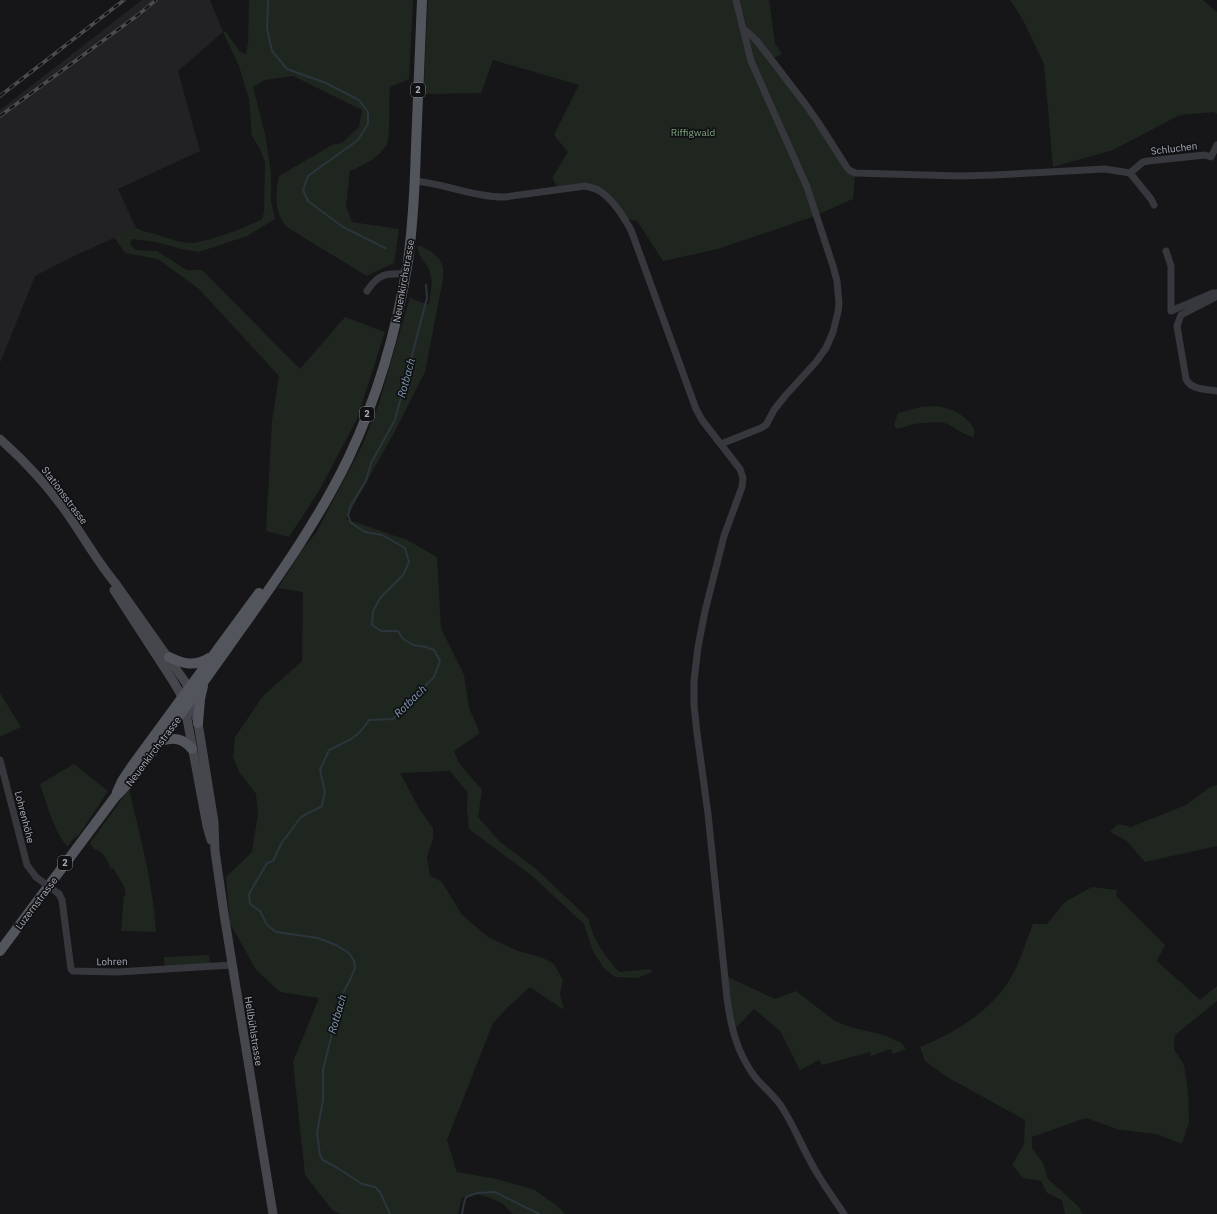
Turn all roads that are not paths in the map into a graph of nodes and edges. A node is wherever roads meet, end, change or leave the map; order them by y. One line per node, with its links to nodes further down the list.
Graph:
1 (422, 0): 6 (main road, Neuenkirchstrasse / 2)
2 (736, 0): 3 (street)
3 (743, 29): 5 (street); 14 (street)
4 (1217, 145): 5 (street, Schluchen)
5 (1130, 173): 7 (street)
6 (415, 181): 9 (main road, Neuenkirchstrasse / 2); 14 (street)
7 (1154, 205)
8 (1166, 251): 11 (street)
9 (405, 274): 10 (street); 15 (main road, Neuenkirchstrasse / 2)
10 (368, 291)
11 (1217, 293): 12 (street)
12 (1217, 391)
13 (0, 439): 16 (main road, Stationsstrasse)
14 (721, 444): 32 (street)
15 (300, 542): 17 (main road, Neuenkirchstrasse / 2); 19 (main road, Neuenkirchstrasse / 2)
16 (105, 571): 18 (main road, Stationsstrasse); 21 (main road, Stationsstrasse)
17 (212, 655): 18 (main road); 20 (main road, Neuenkirchstrasse / 2)
18 (169, 657): 20 (main road, Stationsstrasse)
19 (204, 681): 21 (main road, Neuenkirchstrasse / 2); 22 (main road)
20 (188, 688): 21 (main road, Neuenkirchstrasse / 2)
21 (186, 702): 22 (main road, Hellbühlstrasse); 23 (main road, Neuenkirchstrasse / 2); 24 (main road, Hellbühlstrasse); 26 (main road, Neuenkirchstrasse / 2)
22 (198, 723): 27 (main road, Hellbühlstrasse)
23 (161, 741): 24 (main road); 26 (main road, Neuenkirchstrasse / 2)
24 (192, 749): 27 (main road, Hellbühlstrasse)
25 (0, 760): 28 (street, Lohrenhöhe, bridge)
26 (115, 797): 29 (main road, Luzernstrasse / 2)
27 (215, 851): 30 (main road, Hellbühlstrasse)
28 (59, 894): 30 (street, Lohren)
29 (0, 951)
30 (232, 966): 31 (main road, Hellbühlstrasse)
31 (272, 1214)
32 (844, 1214)

